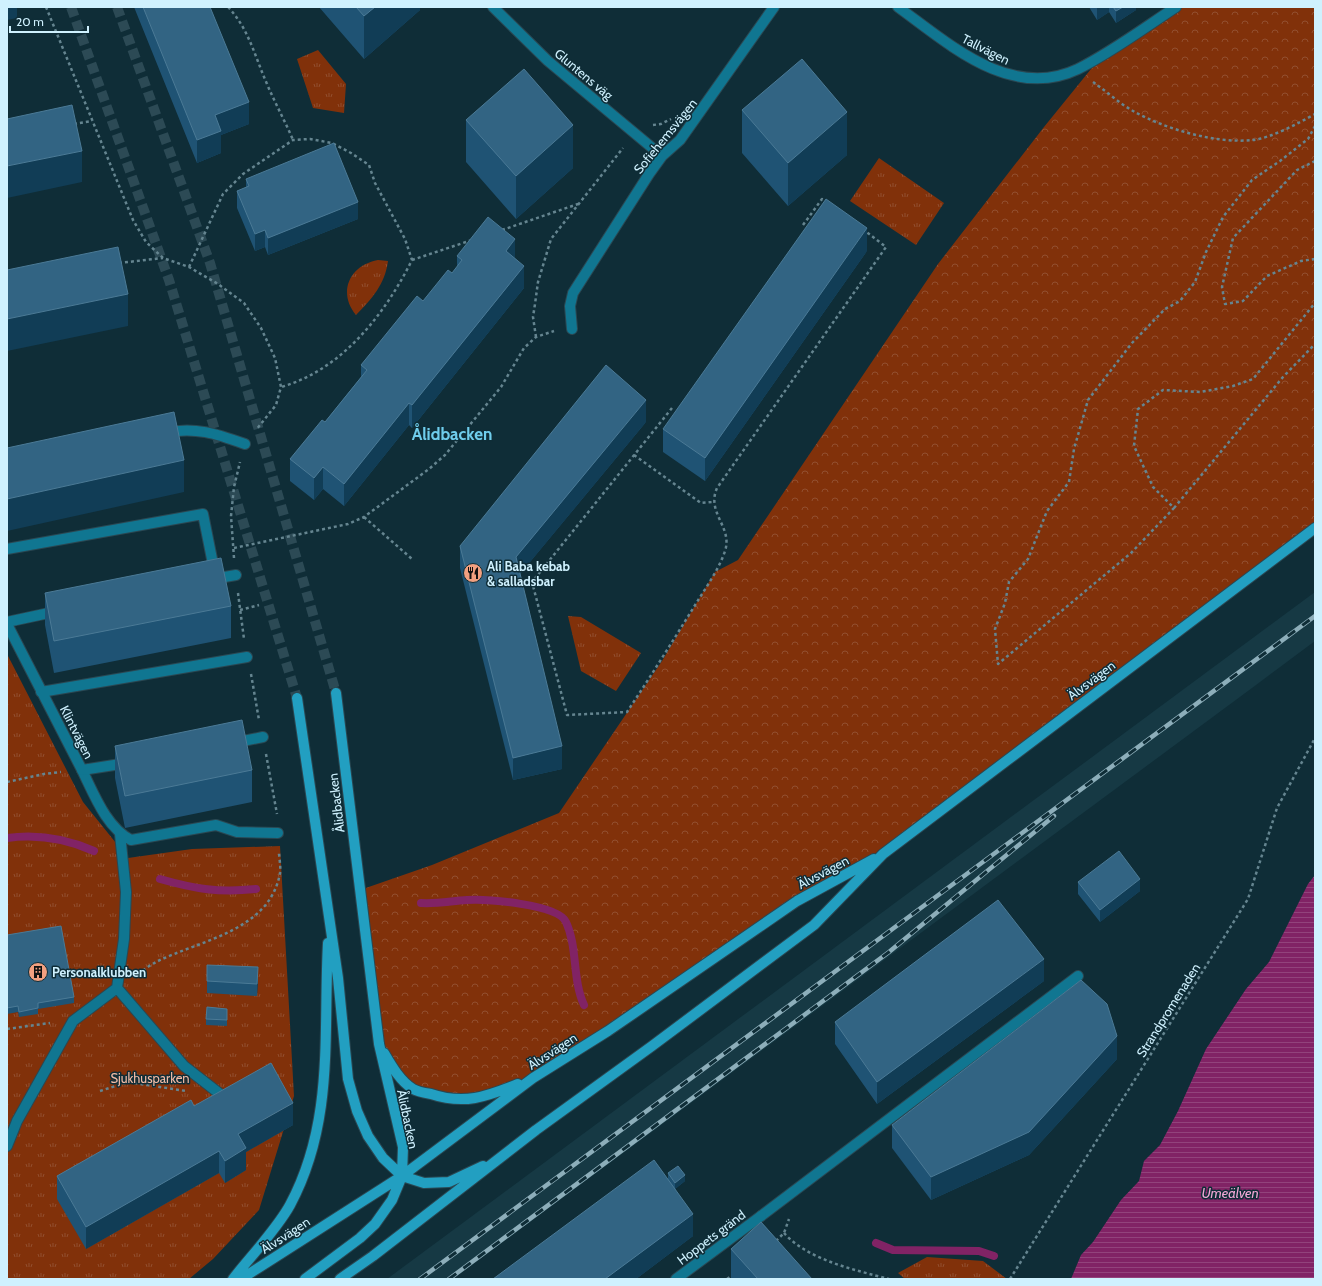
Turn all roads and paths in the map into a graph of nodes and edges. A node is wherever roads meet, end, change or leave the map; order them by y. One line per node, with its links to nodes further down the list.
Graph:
1 (228, 7): 13 (path)
2 (493, 7): 12 (street, Gluntens väg)
3 (774, 7): 14 (street, Sofiehemsvägen)
4 (898, 7): 6 (street, Tallvägen)
5 (1176, 7): 6 (street, Tallvägen)
6 (1077, 70): 7 (path)
7 (1315, 114)
8 (672, 118): 12 (path)
9 (92, 121): 10 (path)
10 (71, 124)
11 (1315, 126): 36 (path)
12 (635, 134): 14 (street, Gluntens väg); 17 (path)
13 (293, 140): 24 (path); 26 (path)
14 (662, 156): 28 (street, Sofiehemsvägen)
15 (1315, 161): 23 (path)
16 (828, 203): 18 (path)
17 (579, 204): 20 (path); 37 (path)
18 (804, 224)
19 (863, 229): 35 (path)
20 (499, 231)
21 (477, 238): 24 (path)
22 (163, 258): 25 (path)
23 (1315, 259)
24 (412, 260): 30 (path)
25 (114, 264)
26 (189, 267)
27 (1315, 303): 36 (path)
28 (572, 329)
29 (1315, 344): 36 (path)
30 (282, 387)
31 (672, 408): 34 (path)
32 (154, 435): 33 (street)
33 (245, 444)
34 (634, 455): 35 (path); 35 (path)
35 (713, 502)
36 (1174, 508)
37 (364, 517): 39 (path); 41 (path)
38 (1315, 528): 62 (main road, Älvsvägen)
39 (234, 548)
40 (7, 549): 43 (street)
41 (412, 559)
42 (236, 575): 43 (street)
43 (216, 579): 44 (street)
44 (200, 582)
45 (259, 605): 47 (path)
46 (69, 609): 48 (street, Klintvägen)
47 (240, 610)
48 (7, 623): 50 (street, Klintvägen)
49 (247, 657): 50 (street, Klintvägen)
50 (41, 692): 57 (street, Klintvägen)
51 (336, 693): 68 (main road, Ålidbacken)
52 (297, 698): 63 (main road, Ålidbacken)
53 (263, 737): 55 (street)
54 (1315, 738): 87 (path, Strandpromenaden)
55 (225, 744)
56 (136, 762): 57 (street, Klintvägen)
57 (82, 770): 58 (path); 60 (street)
58 (7, 782)
59 (278, 833): 60 (street)
60 (120, 834): 65 (street)
61 (278, 847): 65 (path)
62 (883, 854): 69 (main road, Älvsvägen); 74 (main road, Älvsvägen)
63 (329, 923): 75 (main road, Ålidbacken); 80 (main road)
64 (1078, 976): 76 (street, Hoppets gränd)
65 (117, 988): 66 (street); 70 (street)
66 (73, 1021): 67 (path); 73 (street)
67 (7, 1029)
68 (379, 1044): 69 (main road); 75 (main road, Ålidbacken)
69 (533, 1078): 75 (main road, Älvsvägen)
70 (208, 1085): 71 (path); 72 (street)
71 (100, 1091)
72 (220, 1094)
73 (7, 1146)
74 (499, 1159): 75 (main road); 83 (main road, Älvsvägen)
75 (402, 1176): 81 (main road, Älvsvägen); 82 (main road)
76 (789, 1194): 77 (path); 84 (street, Hoppets gränd)
77 (784, 1233): 78 (path); 86 (path)
78 (772, 1244)
79 (738, 1270): 85 (path)
80 (232, 1279)
81 (241, 1279)
82 (305, 1279)
83 (340, 1279)
84 (676, 1279)
85 (727, 1279)
86 (889, 1279)
87 (1010, 1279)

